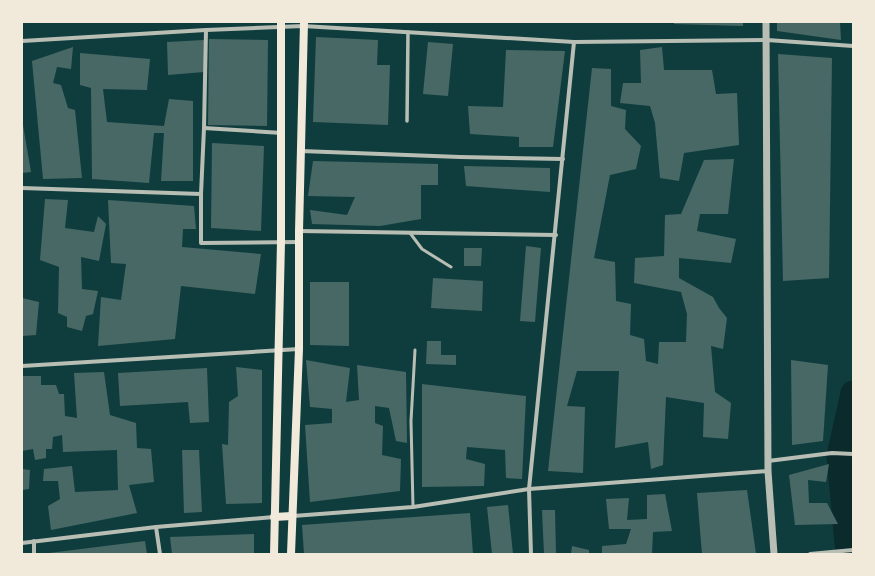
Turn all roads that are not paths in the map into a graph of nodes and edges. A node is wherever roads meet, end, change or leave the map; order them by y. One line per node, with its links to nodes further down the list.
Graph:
1 (766, 22): 6 (street)
2 (304, 24): 3 (street); 5 (street); 13 (main road)
3 (281, 25): 4 (street); 12 (main road)
4 (206, 30): 7 (street); 11 (street)
5 (408, 32): 8 (street); 10 (street)
6 (767, 40): 8 (street); 9 (street); 28 (street)
7 (22, 41)
8 (574, 42): 14 (street)
9 (853, 46)
10 (406, 121)
11 (204, 128): 12 (street); 16 (street)
12 (282, 132): 20 (main road)
13 (301, 151): 14 (street); 17 (main road)
14 (563, 159): 19 (street)
15 (22, 188): 16 (street)
16 (201, 194): 20 (street)
17 (299, 231): 18 (street); 21 (main road)
18 (410, 233): 19 (street); 22 (lane)
19 (556, 235): 30 (street)
20 (281, 242): 21 (street); 24 (main road)
21 (300, 242): 23 (main road)
22 (451, 268)
23 (300, 349): 24 (street); 32 (main road)
24 (278, 350): 26 (street); 33 (main road)
25 (415, 350): 31 (lane)
26 (22, 366)
27 (853, 454): 28 (street)
28 (768, 461): 29 (street)
29 (768, 471): 30 (street); 43 (street)
30 (529, 489): 31 (street); 42 (street)
31 (414, 507): 32 (street)
32 (292, 516): 33 (main road); 41 (main road)
33 (274, 517): 34 (street); 40 (main road)
34 (156, 527): 35 (street); 39 (street)
35 (34, 541): 36 (street); 38 (street)
36 (22, 542)
37 (853, 550): 44 (street)
38 (34, 554)
39 (160, 554)
40 (274, 554)
41 (291, 554)
42 (531, 554)
43 (774, 554)
44 (810, 554)

